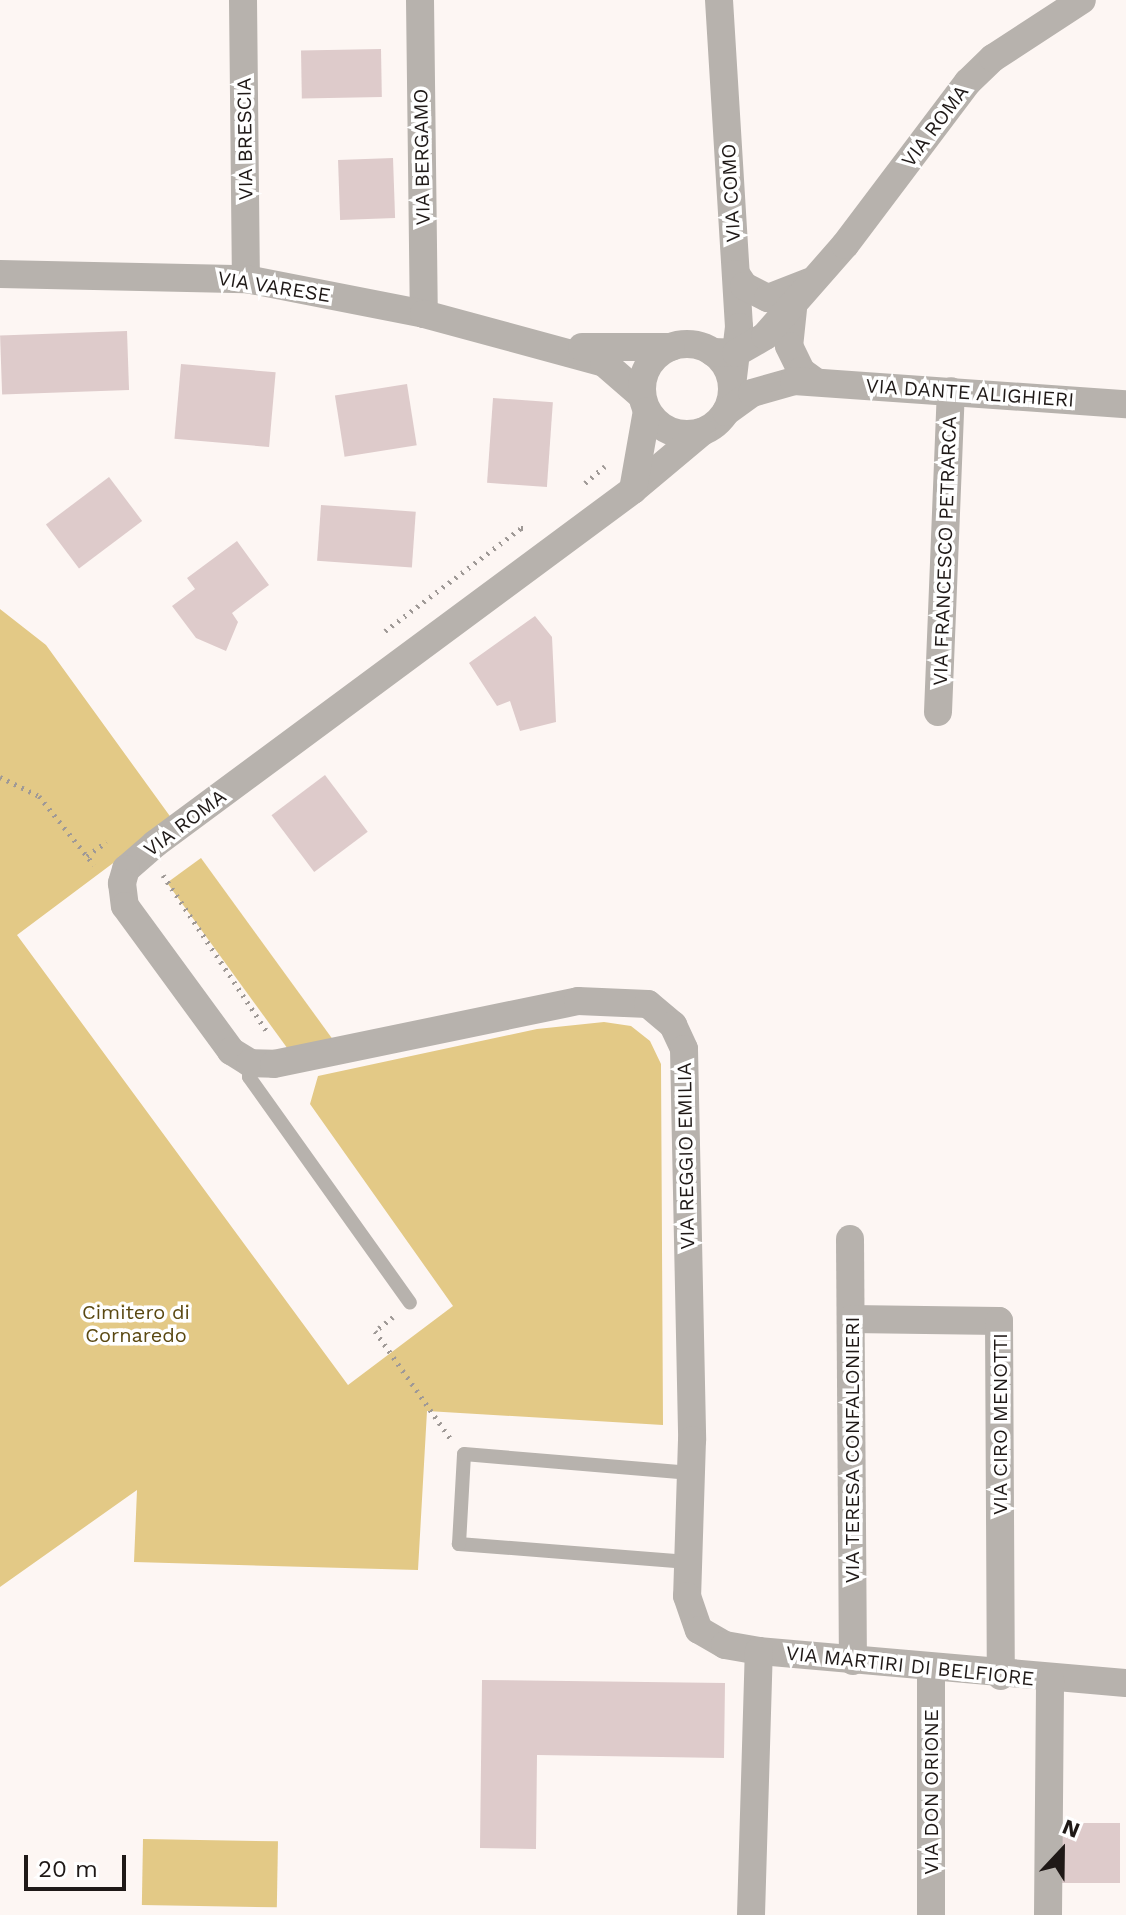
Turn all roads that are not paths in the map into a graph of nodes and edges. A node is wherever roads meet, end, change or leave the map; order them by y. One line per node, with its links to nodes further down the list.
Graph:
1 (243, 0): 7 (street, VIA BRESCIA)
2 (420, 0): 10 (street, VIA BERGAMO)
3 (719, 0): 6 (street, VIA COMO)
4 (1082, 0): 8 (street, VIA ROMA)
5 (0, 274): 7 (street, VIA VARESE)
6 (736, 274): 8 (street); 13 (street, VIA COMO)
7 (246, 279): 10 (street, VIA VARESE)
8 (813, 280): 9 (street, VIA ROMA)
9 (793, 309): 13 (street, VIA ROMA); 14 (street)
10 (424, 314): 11 (street, VIA VARESE)
11 (542, 346): 12 (street, VIA VARESE); 17 (street, VIA VARESE)
12 (671, 347): 13 (street); 17 (street)
13 (724, 352): 16 (street, VIA COMO)
14 (815, 381): 15 (street, VIA DANTE ALIGHIERI); 16 (street, VIA DANTE ALIGHIERI)
15 (951, 391): 18 (street, VIA DANTE ALIGHIERI); 21 (street, VIA FRANCESCO PETRARCA)
16 (729, 399): 19 (street)
17 (645, 403): 19 (street); 20 (street)
18 (1126, 404)
19 (702, 432): 20 (street, VIA ROMA)
20 (633, 490): 22 (street, VIA ROMA)
21 (938, 712)
22 (250, 1063): 24 (lane); 26 (street, VIA REGGIO EMILIA)
23 (850, 1239): 25 (street, VIA TERESA CONFALONIERI)
24 (410, 1303)
25 (851, 1319): 30 (street, VIA TERESA CONFALONIERI); 32 (street, VIA CIRO MENOTTI)
26 (691, 1473): 27 (street, VIA REGGIO EMILIA); 27 (lane)
27 (688, 1562): 28 (street, VIA REGGIO EMILIA)
28 (699, 1630): 29 (street, VIA MARTIRI DI BELFIORE)
29 (759, 1651): 30 (street, VIA MARTIRI DI BELFIORE); 35 (street)
30 (853, 1661): 31 (street, VIA MARTIRI DI BELFIORE)
31 (931, 1669): 32 (street, VIA MARTIRI DI BELFIORE); 36 (street, VIA DON ORIONE)
32 (1001, 1676): 33 (street, VIA MARTIRI DI BELFIORE)
33 (1050, 1680): 34 (street, VIA MARTIRI DI BELFIORE); 37 (street)
34 (1126, 1683)
35 (751, 1915)
36 (931, 1915)
37 (1048, 1915)

